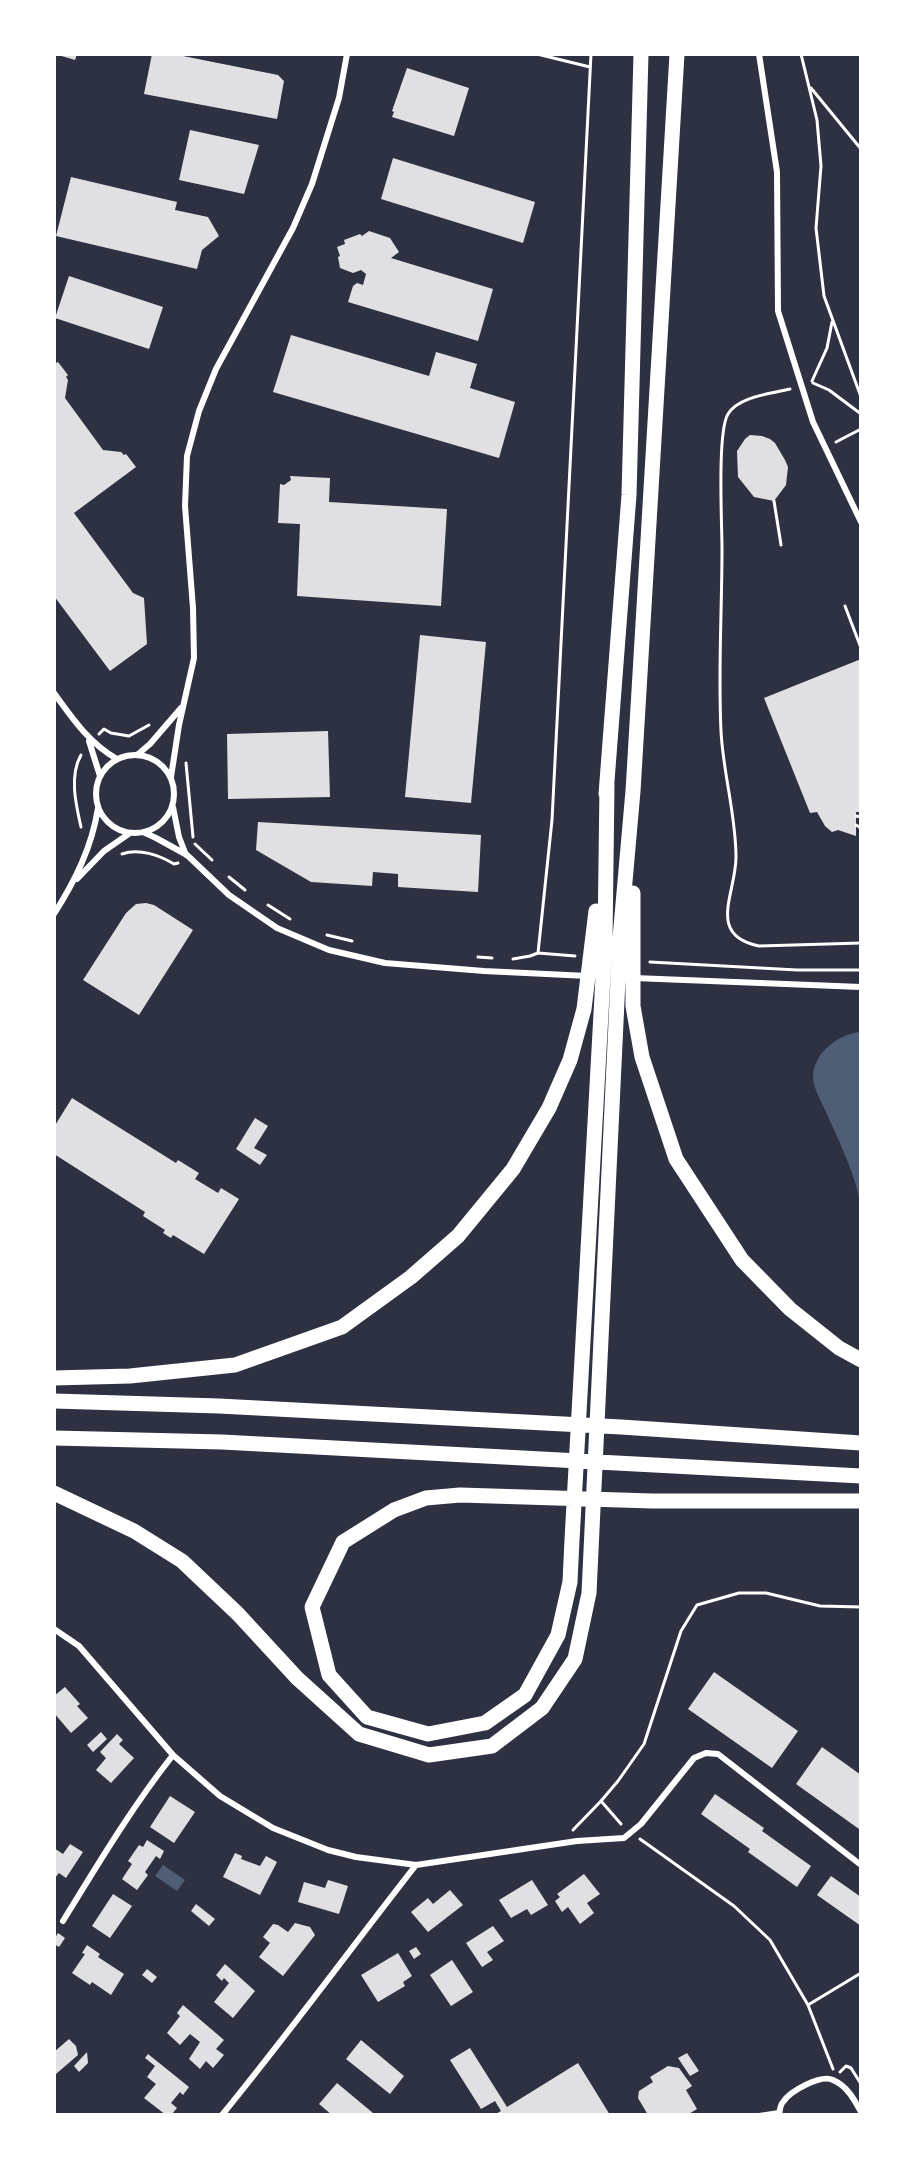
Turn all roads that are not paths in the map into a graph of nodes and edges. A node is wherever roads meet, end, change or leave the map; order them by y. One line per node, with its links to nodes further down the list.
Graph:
1 (347, 54): 7 (street)
2 (641, 54): 20 (highway)
3 (677, 54): 20 (highway)
4 (759, 54): 5 (street)
5 (861, 522)
6 (54, 693): 8 (street)
7 (183, 705): 9 (street); 12 (street)
8 (86, 735): 10 (street); 11 (street)
9 (136, 755): 10 (street); 12 (street)
10 (117, 759): 11 (street)
11 (100, 776): 13 (street)
12 (171, 777): 14 (street)
13 (98, 806): 16 (street); 18 (street)
14 (172, 806): 15 (street); 17 (street)
15 (143, 832): 16 (street); 17 (street)
16 (130, 833): 18 (street)
17 (186, 855): 21 (street)
18 (73, 884): 19 (street)
19 (54, 914)
20 (613, 940): 22 (highway); 23 (highway); 24 (highway)
21 (861, 987)
22 (609, 1006): 29 (highway); 30 (highway)
23 (861, 1360)
24 (54, 1378)
25 (54, 1401): 27 (highway)
26 (54, 1438): 28 (highway)
27 (861, 1443)
28 (861, 1476)
29 (54, 1493)
30 (861, 1501)
31 (54, 1629): 32 (street)
32 (173, 1755): 33 (street); 35 (street)
33 (416, 1864): 34 (street); 38 (street)
34 (861, 1865)
35 (63, 1921)
36 (861, 2112): 37 (street)
37 (779, 2113): 39 (lane)
38 (222, 2115)
39 (759, 2115)

